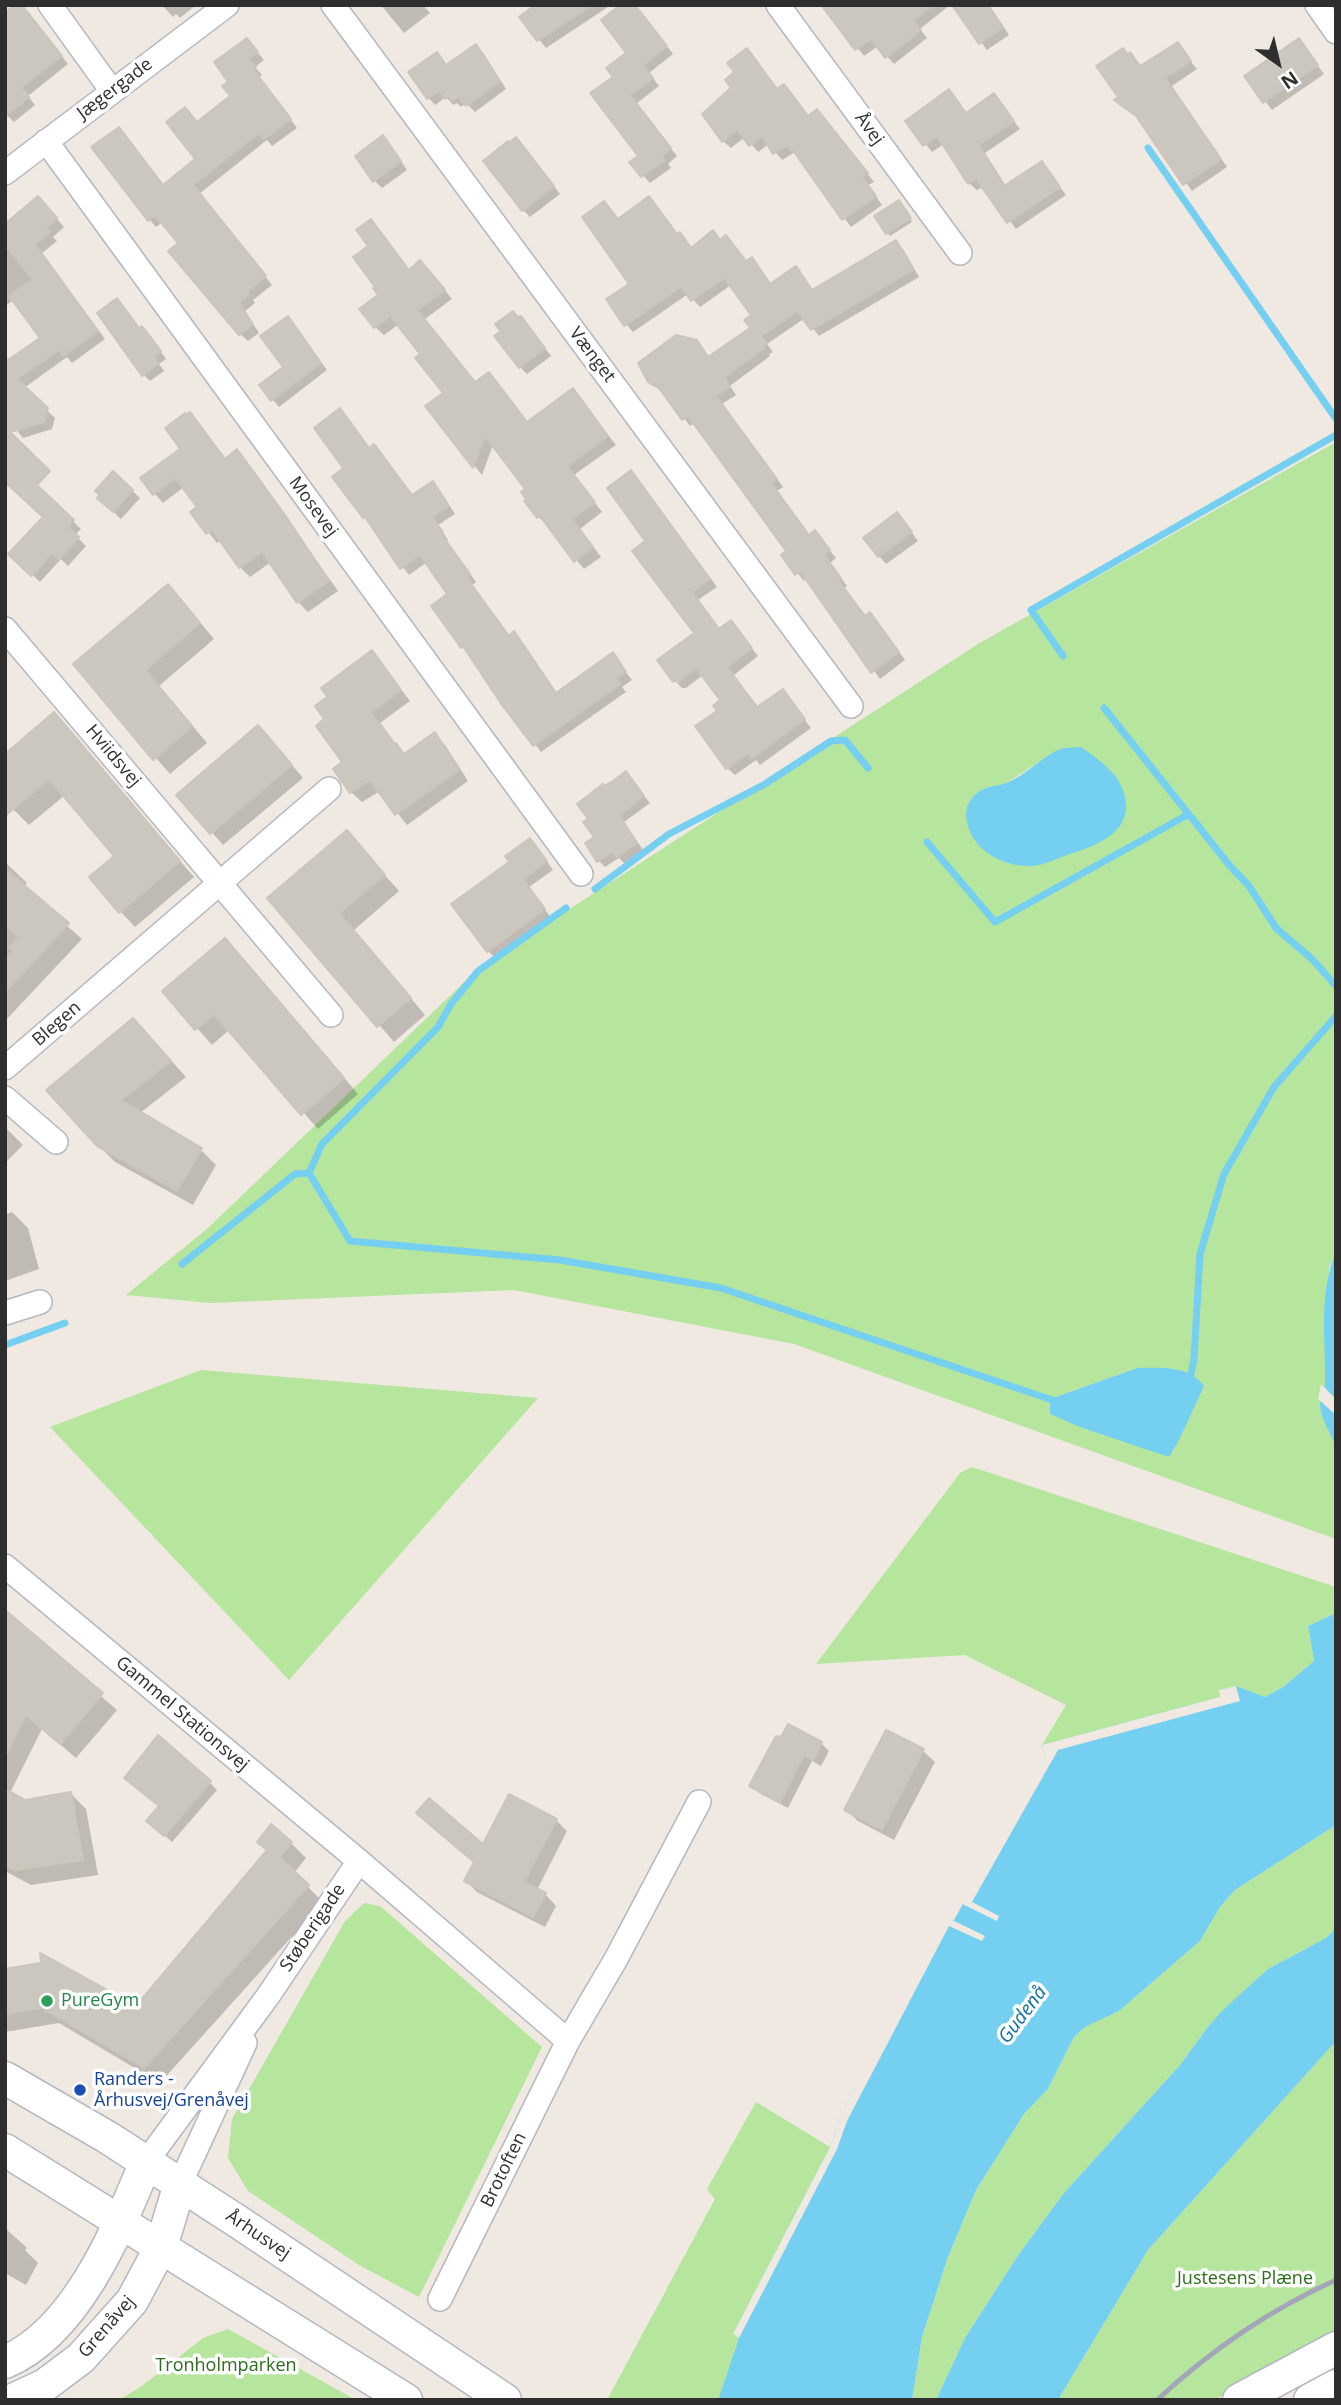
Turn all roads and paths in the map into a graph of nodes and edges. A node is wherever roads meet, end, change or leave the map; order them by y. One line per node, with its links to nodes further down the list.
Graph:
1 (50, 5): 7 (street)
2 (227, 5): 7 (street, Jægergade)
3 (333, 5): 12 (street, Vænget)
4 (778, 5): 10 (street, Åvej)
5 (1317, 5): 6 (street)
6 (1336, 32)
7 (113, 91): 8 (street, Jægergade)
8 (46, 141): 9 (street, Jægergade); 14 (street, Mosevej)
9 (5, 173)
10 (960, 253)
11 (5, 629): 15 (street, Hviidsvej)
12 (851, 706)
13 (329, 789): 15 (street)
14 (581, 874)
15 (221, 883): 16 (street, Hviidsvej); 17 (street, Blegen)
16 (331, 1015)
17 (5, 1068)
18 (5, 1098): 19 (street)
19 (56, 1142)
20 (40, 1302): 21 (street)
21 (5, 1313)
22 (5, 1566): 24 (street, Gammel Stationsvej)
23 (699, 1802): 26 (street, Brotoften)
24 (359, 1861): 25 (street, Støberigade); 26 (street)
25 (268, 1996): 29 (street, Støberigade); 30 (street, Støberigade)
26 (568, 2041): 33 (street, Brotoften)
27 (5, 2078): 29 (main road, Århusvej)
28 (5, 2150): 31 (main road)
29 (146, 2162): 30 (main road, Århusvej); 31 (main road)
30 (180, 2184): 32 (main road, Grenåvej); 39 (main road, Århusvej)
31 (120, 2222): 32 (main road); 35 (main road)
32 (161, 2247): 37 (main road, Grenåvej); 38 (main road)
33 (440, 2299)
34 (1336, 2348): 40 (main road)
35 (5, 2362)
36 (1336, 2386): 41 (main road)
37 (13, 2400)
38 (406, 2400)
39 (505, 2400)
40 (1238, 2400)
41 (1310, 2400)

